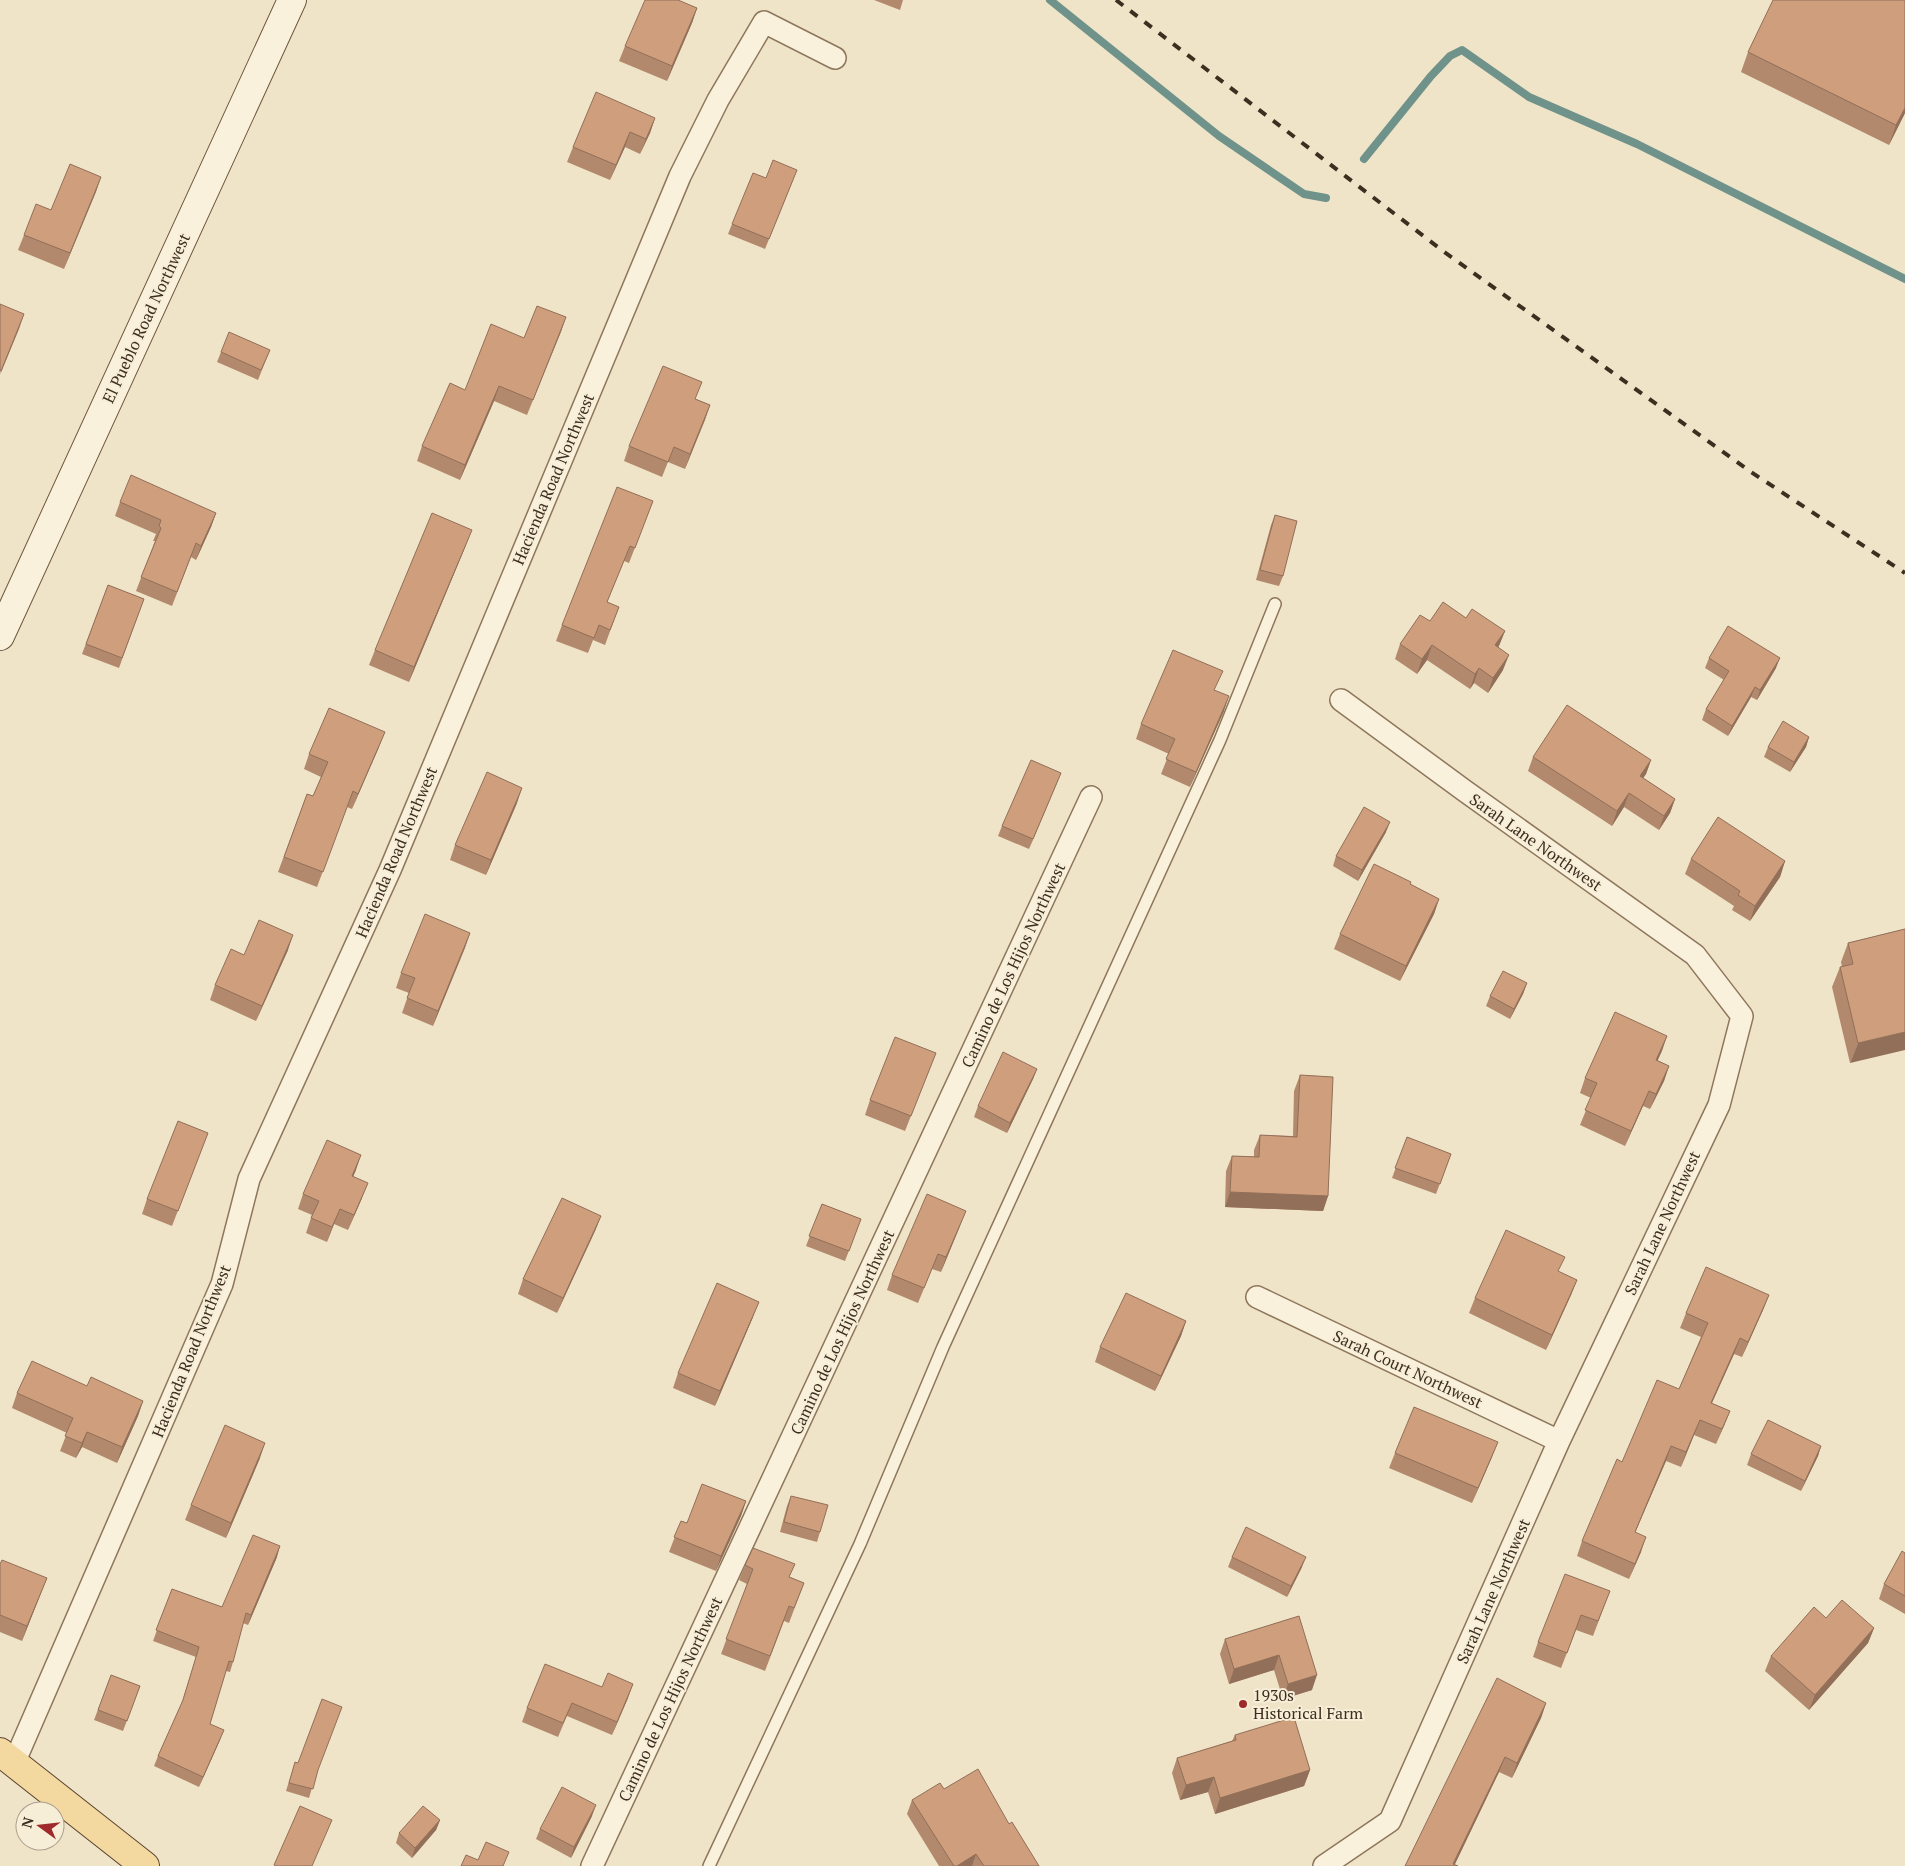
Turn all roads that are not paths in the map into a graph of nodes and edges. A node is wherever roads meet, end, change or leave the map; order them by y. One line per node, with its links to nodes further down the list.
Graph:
1 (292, 0): 4 (street, El Pueblo Road Northwest)
2 (835, 58): 9 (street, Hacienda Road Northwest)
3 (1275, 604): 12 (lane)
4 (0, 636)
5 (1341, 700): 8 (street, Sarah Lane Northwest)
6 (1091, 797): 11 (street, Camino de Los Hijos Northwest)
7 (1257, 1297): 8 (street, Sarah Court Northwest)
8 (1559, 1441): 13 (street, Sarah Lane Northwest)
9 (7, 1758): 10 (main road)
10 (136, 1863)
11 (592, 1866)
12 (709, 1866)
13 (1324, 1866)

